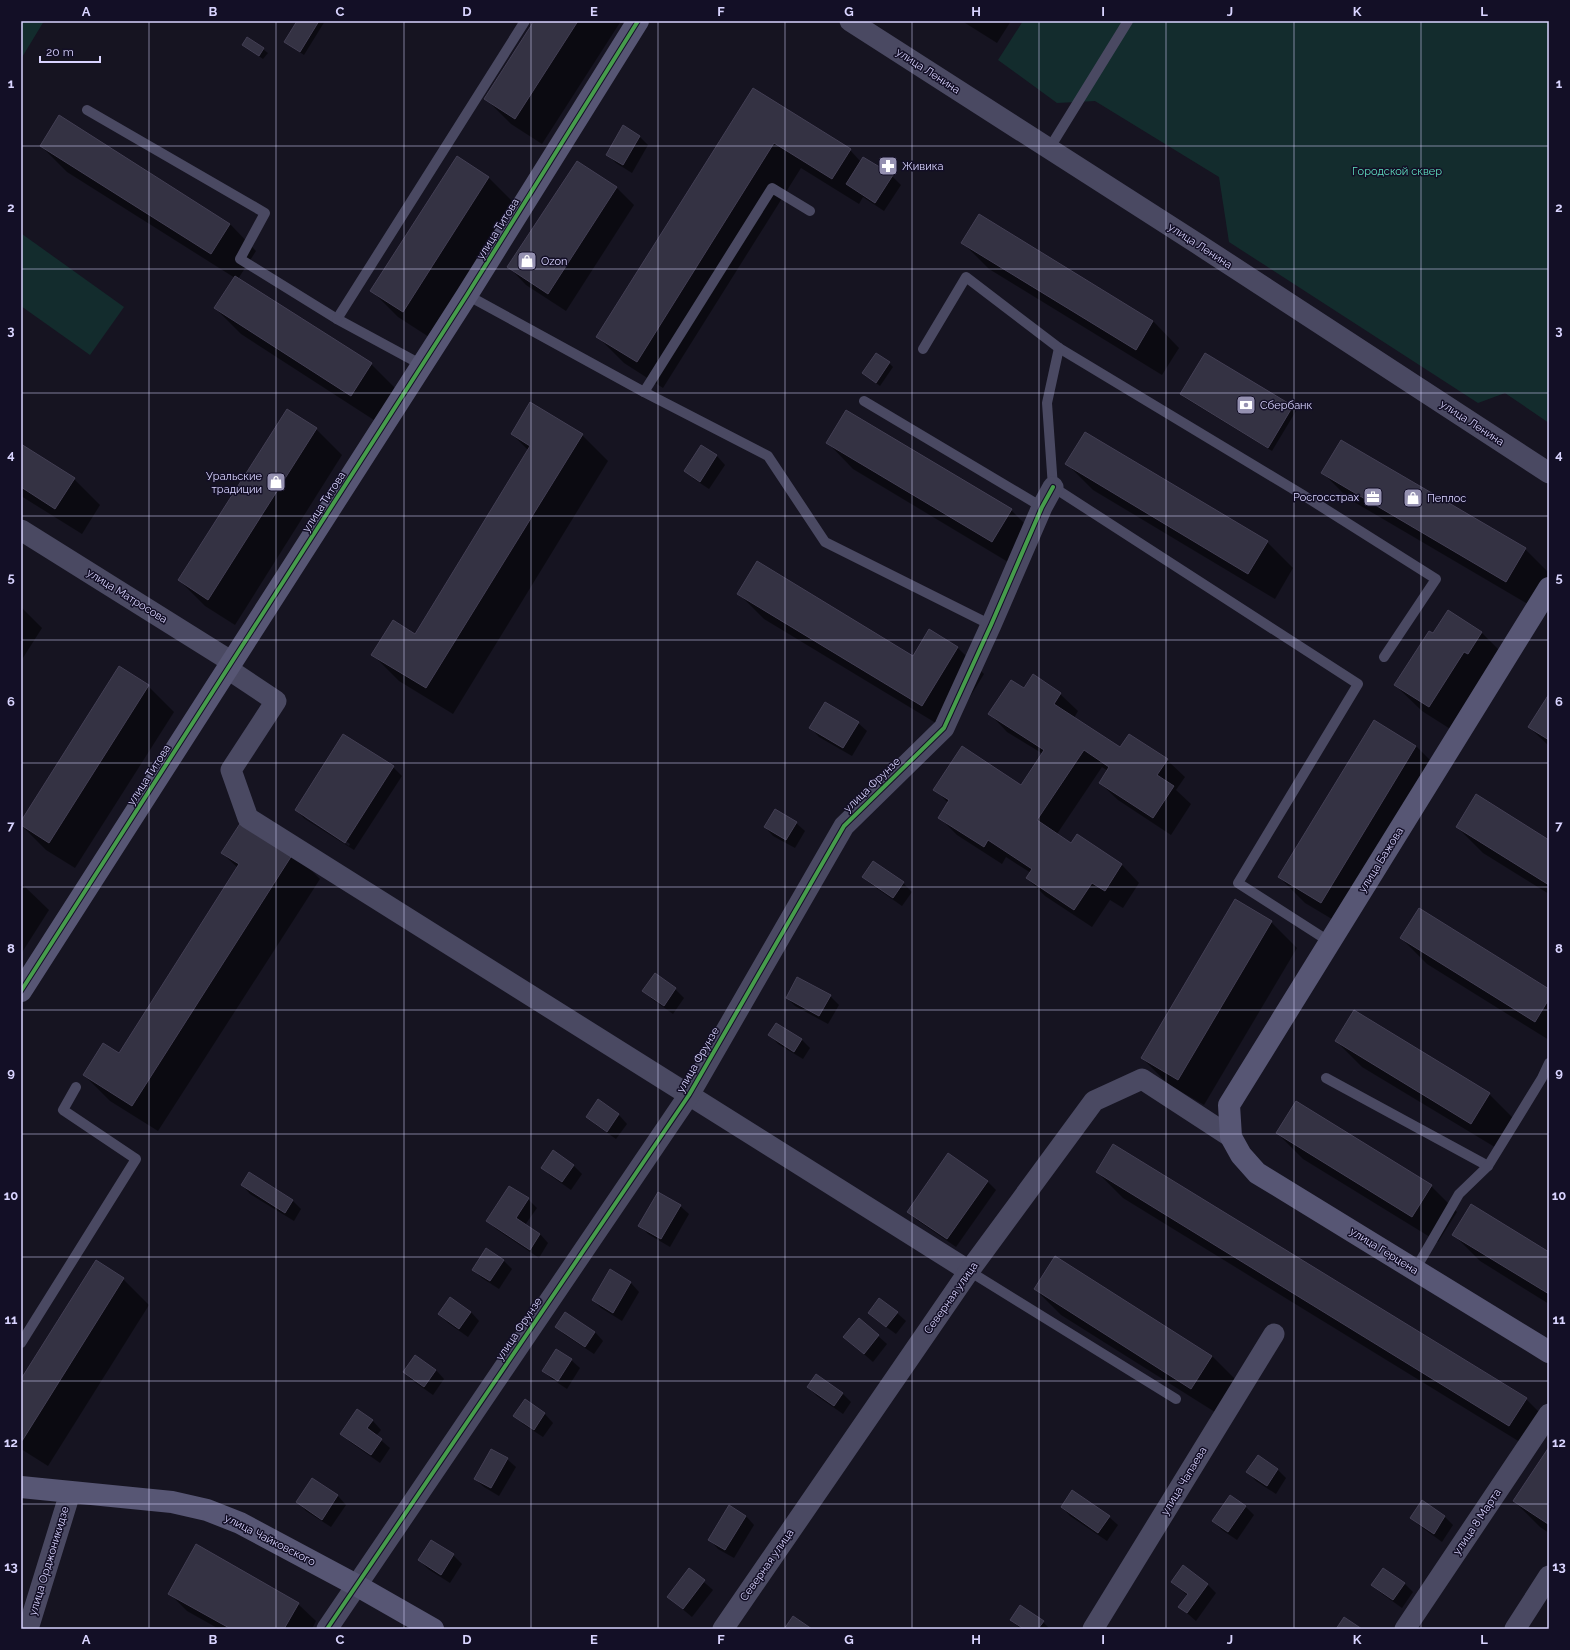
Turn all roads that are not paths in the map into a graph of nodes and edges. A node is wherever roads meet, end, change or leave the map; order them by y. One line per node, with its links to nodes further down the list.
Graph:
1 (525, 21): 9 (lane)
2 (638, 21): 8 (street, улица Титова)
3 (850, 21): 6 (street, улица Ленина)
4 (1128, 21): 6 (lane)
5 (87, 110): 9 (lane)
6 (1049, 149): 15 (street, улица Ленина)
7 (810, 211): 13 (lane)
8 (467, 295): 12 (street, улица Титова); 13 (lane)
9 (337, 319): 12 (lane)
10 (1059, 348): 11 (lane); 16 (lane); 21 (lane)
11 (923, 349)
12 (422, 365): 22 (street, улица Титова)
13 (644, 392): 20 (lane)
14 (864, 401): 17 (lane)
15 (1549, 473)
16 (1053, 487): 17 (street, улица Фрунзе); 23 (lane)
17 (1042, 507): 20 (street, улица Фрунзе)
18 (21, 530): 22 (street, улица Матросова)
19 (1549, 588): 23 (street, улица Бажова)
20 (991, 625): 28 (street, улица Фрунзе)
21 (1384, 657)
22 (230, 666): 24 (street, улица Титова); 28 (street, улица Матросова)
23 (1330, 942): 29 (street, улица Бажова)
24 (21, 990)
25 (1549, 1063): 30 (lane)
26 (1326, 1078): 30 (lane)
27 (76, 1086): 34 (lane)
28 (689, 1095): 32 (street); 41 (street, улица Фрунзе)
29 (1231, 1136): 31 (street, улица Герцена); 32 (street, Северная улица)
30 (1488, 1166): 31 (lane)
31 (1415, 1270): 35 (street, улица Герцена)
32 (969, 1271): 36 (lane); 45 (street, Северная улица)
33 (1274, 1334): 46 (street, улица Чапаева)
34 (21, 1343)
35 (1549, 1352)
36 (1176, 1399)
37 (1549, 1414): 47 (street, улица 8 Марта)
38 (21, 1487): 39 (street, улица Чайковского)
39 (70, 1493): 41 (street, улица Чайковского); 42 (street, улица Орджоникидзе)
40 (1549, 1576): 48 (street)
41 (356, 1585): 43 (street, улица Фрунзе); 44 (street, улица Чайковского)
42 (28, 1629)
43 (328, 1629)
44 (433, 1629)
45 (723, 1629)
46 (1094, 1629)
47 (1405, 1629)
48 (1515, 1629)

